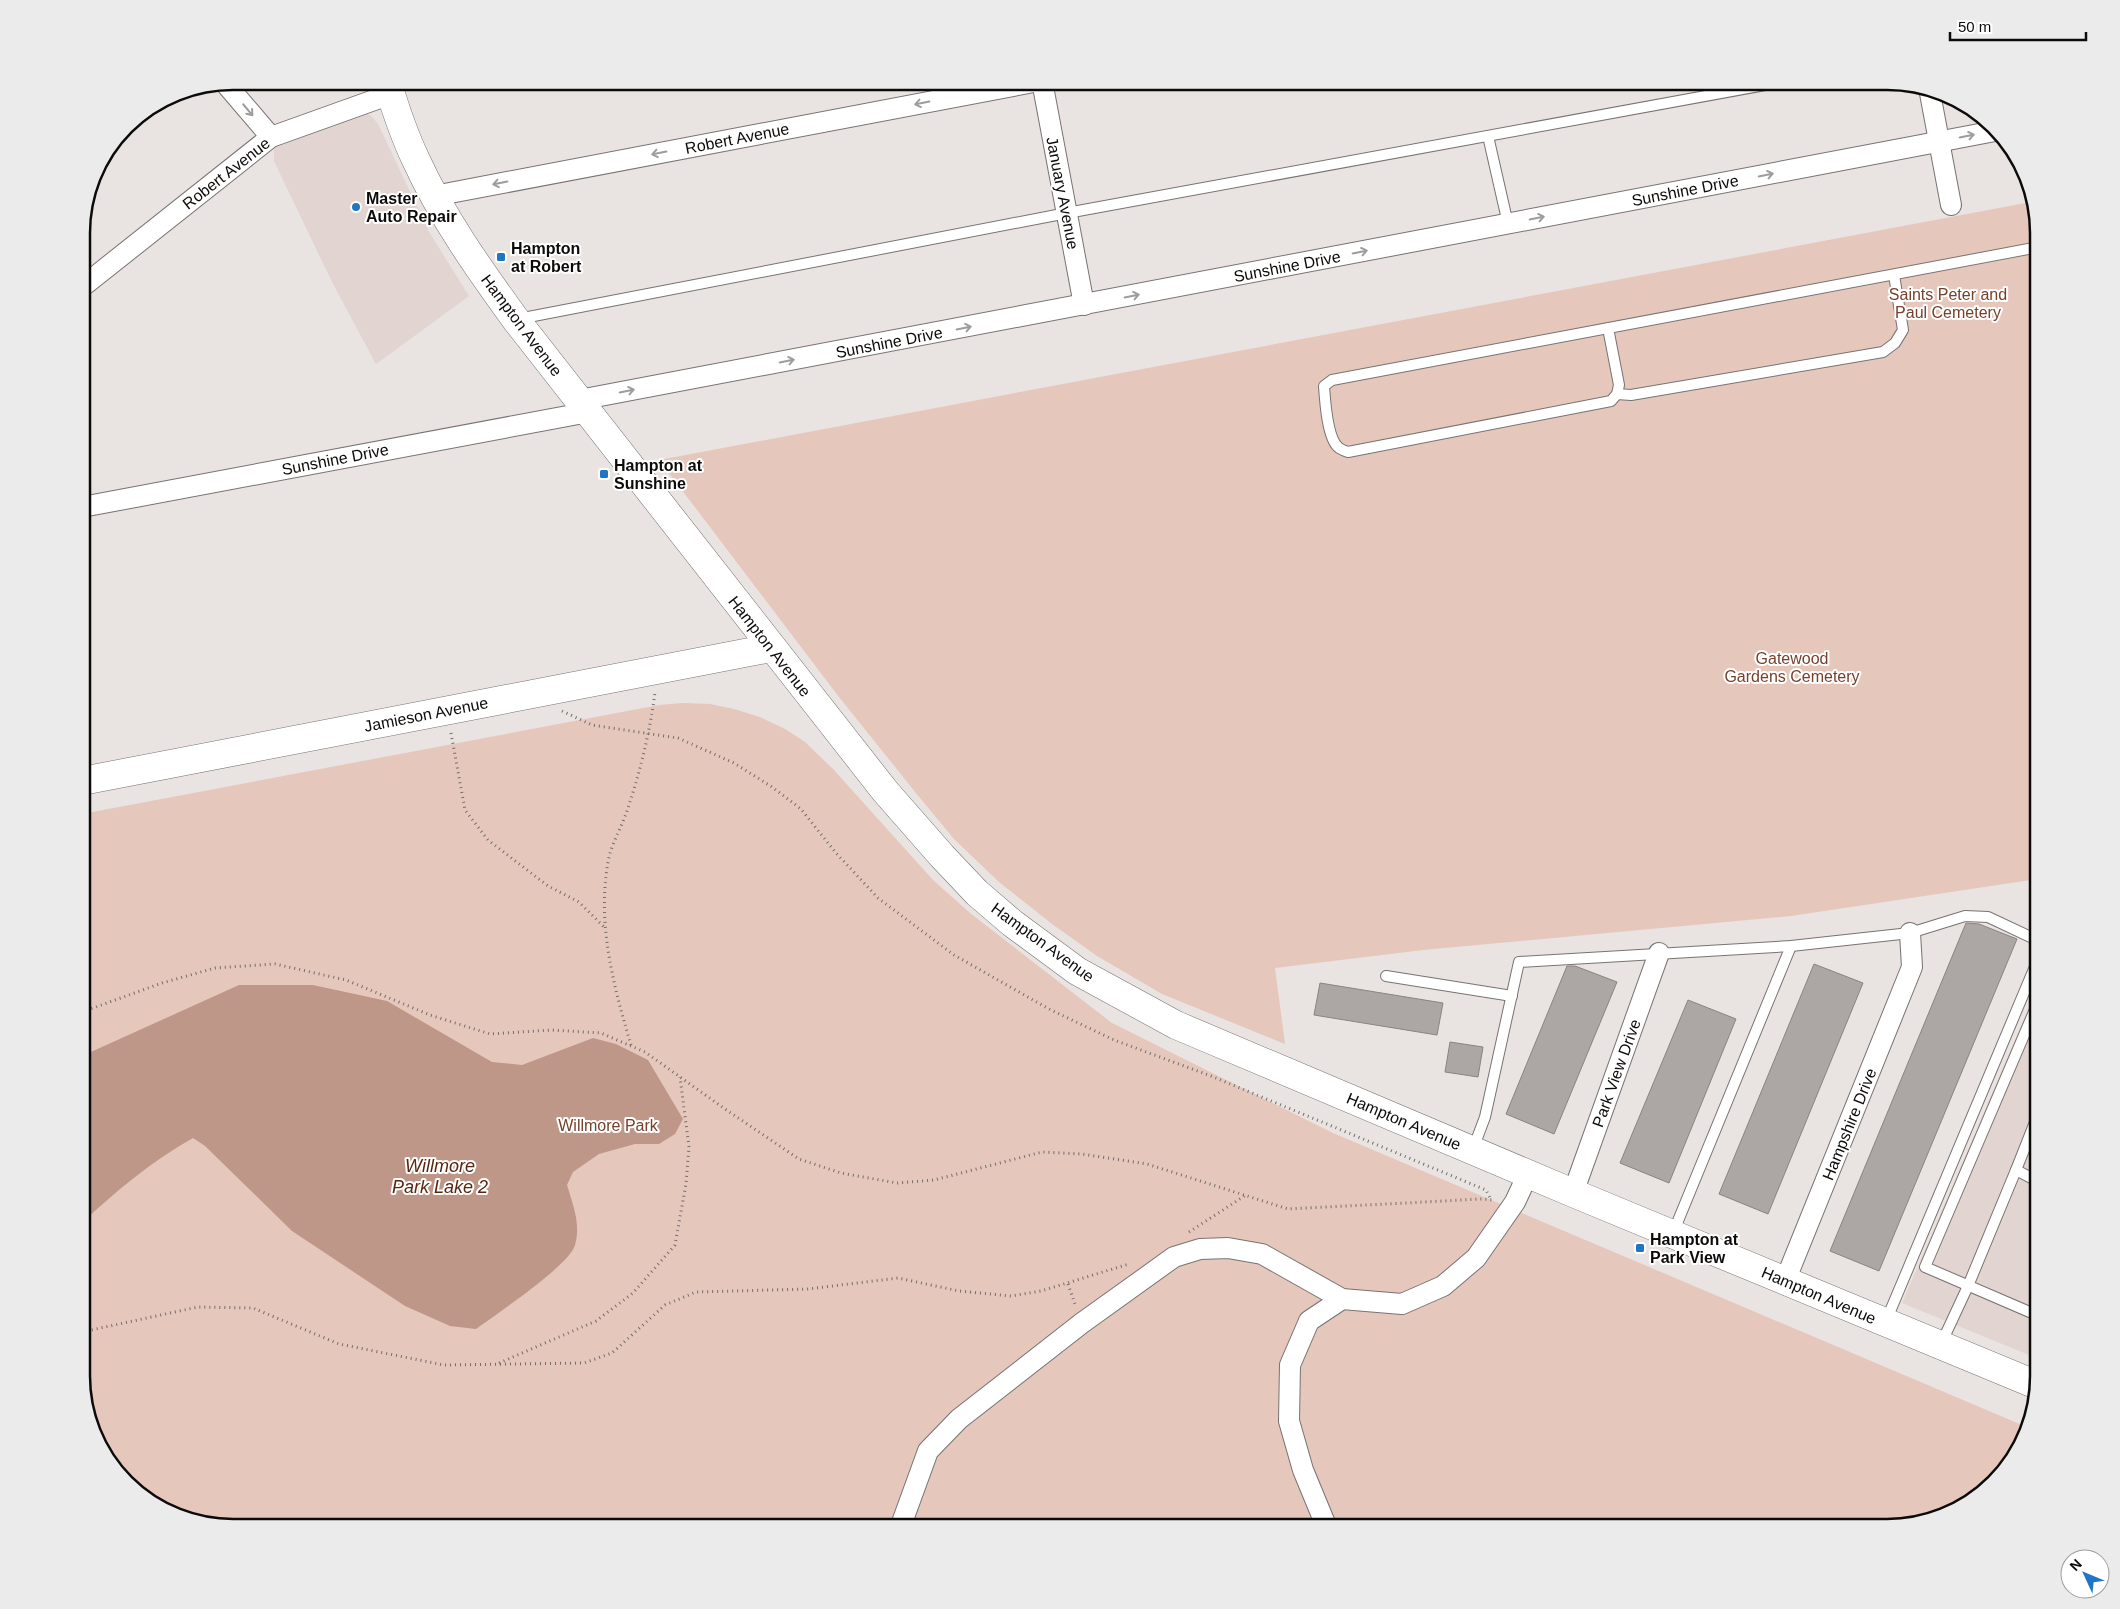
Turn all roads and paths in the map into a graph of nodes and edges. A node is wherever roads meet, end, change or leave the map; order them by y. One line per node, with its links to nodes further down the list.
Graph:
1 (232, 90): 10 (street, one-way to 10)
2 (384, 90): 10 (street, Robert Avenue)
3 (390, 90): 12 (main road, Hampton Avenue)
4 (993, 90): 12 (street, Robert Avenue, one-way to 12)
5 (1042, 90): 14 (street, January Avenue)
6 (1738, 90): 9 (lane)
7 (1931, 97): 11 (street)
8 (1988, 132): 11 (street, Sunshine Drive, one-way to 8)
9 (1488, 136): 14 (lane); 15 (lane)
10 (271, 137): 18 (street, Robert Avenue)
11 (1940, 142): 13 (street); 15 (street, Sunshine Drive, one-way to 11)
12 (434, 196): 20 (main road, Hampton Avenue)
13 (1951, 206)
14 (1067, 213): 19 (street, January Avenue); 20 (lane)
15 (1508, 224): 19 (street, Sunshine Drive, one-way to 15)
16 (2030, 249): 17 (lane)
17 (1894, 275): 21 (lane); 22 (lane)
18 (90, 281)
19 (1084, 305): 23 (street, Sunshine Drive, one-way to 19)
20 (516, 320): 23 (main road, Hampton Avenue)
21 (1608, 328): 22 (lane); 22 (lane)
22 (1617, 394)
23 (584, 406): 24 (street, Sunshine Drive); 25 (main road, Hampton Avenue)
24 (90, 505)
25 (771, 648): 26 (main road, Jamieson Avenue); 44 (main road, Hampton Avenue)
26 (657, 669): 27 (main road, Jamieson Avenue); 29 (path)
27 (446, 710): 30 (main road, Jamieson Avenue); 31 (path)
28 (560, 710): 29 (path)
29 (649, 734): 31 (path); 50 (path)
30 (90, 779)
31 (605, 928): 41 (path)
32 (1910, 933): 33 (lane); 34 (lane); 55 (street, Hampshire Drive)
33 (2030, 938)
34 (1790, 946): 35 (lane); 52 (lane)
35 (1660, 953): 38 (lane); 48 (street, Park View Drive)
36 (1386, 976): 38 (lane)
37 (2030, 978): 59 (lane)
38 (1512, 996): 44 (lane)
39 (90, 1009): 41 (path)
40 (2030, 1021): 56 (lane)
41 (632, 1046): 42 (path)
42 (680, 1077): 49 (path); 62 (path)
43 (2030, 1135): 45 (lane)
44 (1472, 1150): 46 (main road, Hampton Avenue)
45 (2016, 1170): 47 (lane); 56 (lane)
46 (1528, 1174): 48 (main road, Hampton Avenue); 57 (street)
47 (2030, 1177)
48 (1573, 1193): 52 (main road, Hampton Avenue)
49 (1246, 1195): 50 (path); 53 (path)
50 (1491, 1200): 51 (path)
51 (1496, 1200)
52 (1672, 1234): 55 (main road, Hampton Avenue)
53 (1183, 1236)
54 (1137, 1262): 62 (path)
55 (1785, 1281): 59 (main road, Hampton Avenue)
56 (1968, 1286): 58 (lane); 61 (lane)
57 (1342, 1299): 64 (street); 65 (street)
58 (2030, 1312)
59 (1886, 1322): 61 (main road, Hampton Avenue)
60 (90, 1330): 62 (path)
61 (1940, 1345): 63 (main road, Hampton Avenue)
62 (496, 1364)
63 (2030, 1382)
64 (903, 1519)
65 (1323, 1519)

